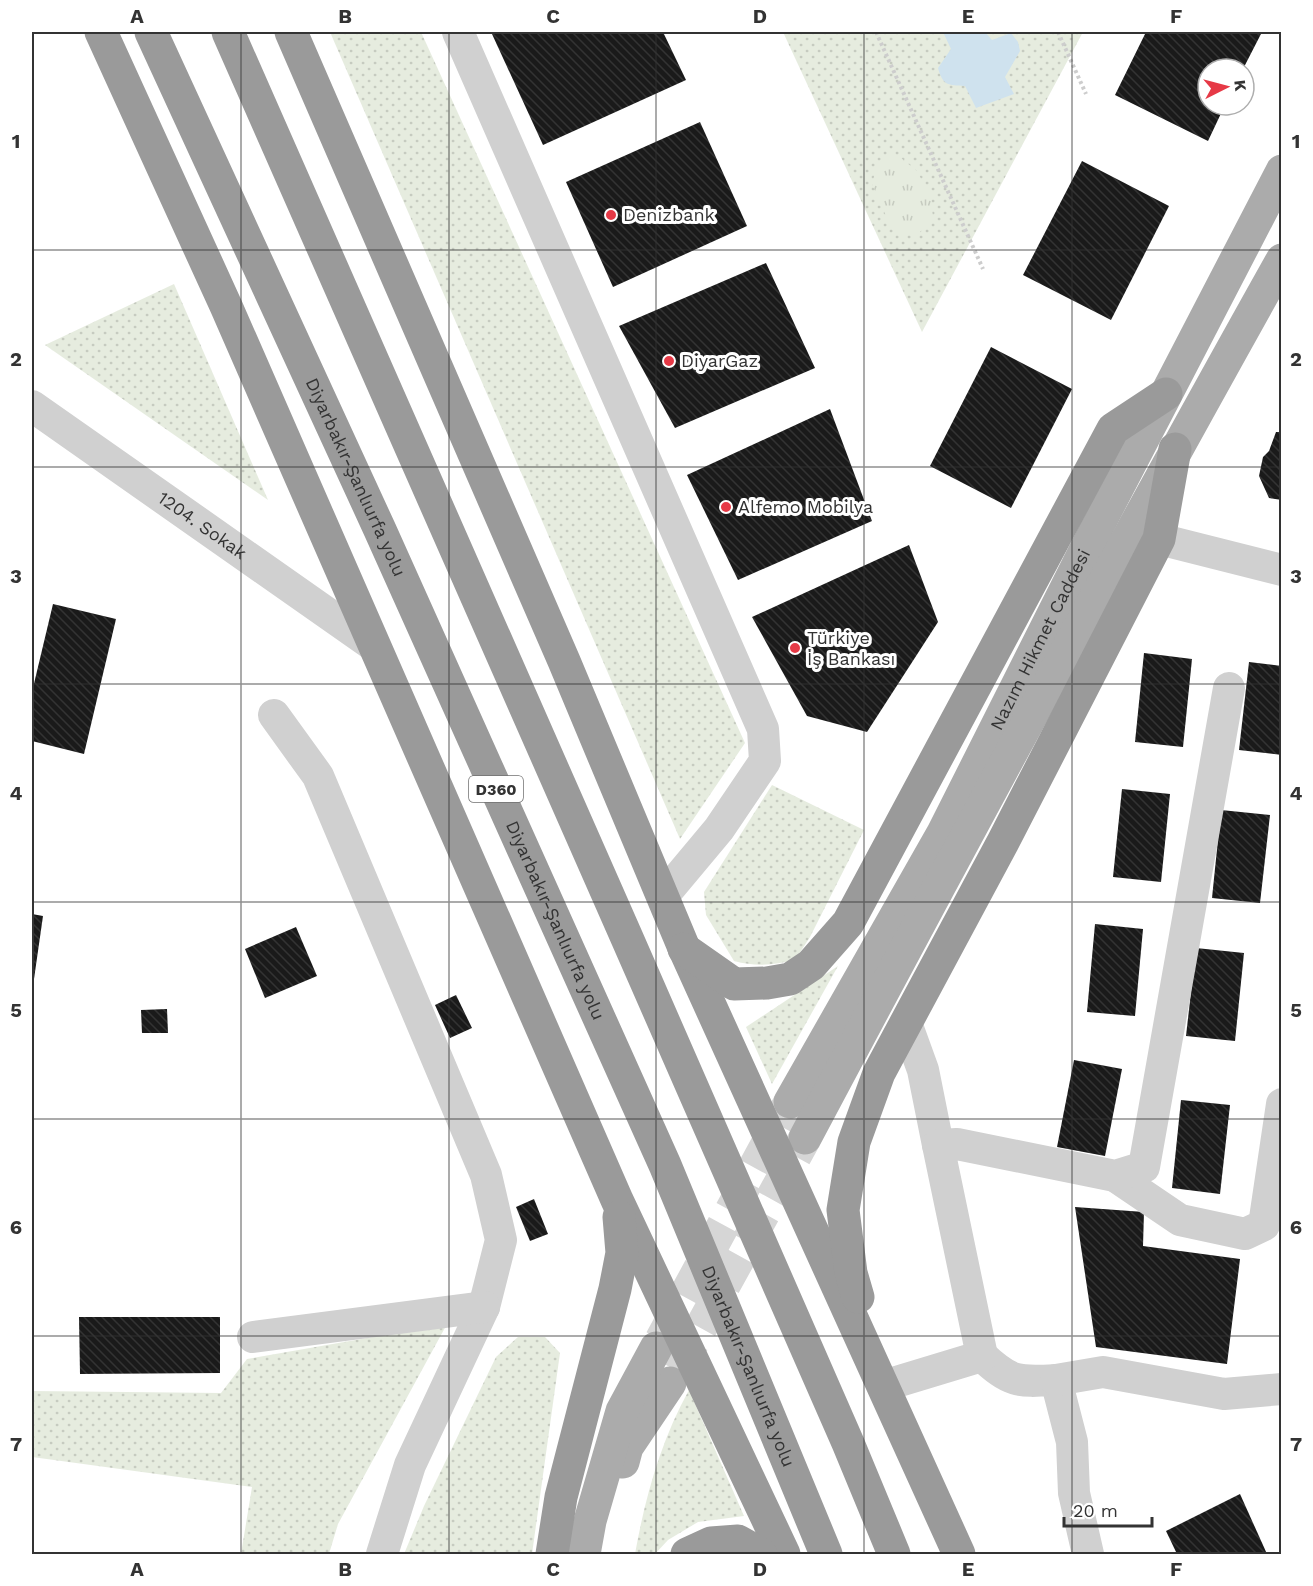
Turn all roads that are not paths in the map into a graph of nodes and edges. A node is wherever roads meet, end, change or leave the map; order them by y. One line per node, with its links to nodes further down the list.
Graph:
1 (101, 32): 13 (highway)
2 (151, 32): 40 (highway, Diyarbakır-Şanlıurfa yolu / D360)
3 (228, 32): 41 (highway)
4 (291, 32): 16 (highway)
5 (458, 32): 16 (street)
6 (1281, 171): 8 (main road, Nazım Hikmet Caddesi)
7 (1281, 260): 10 (main road, Nazım Hikmet Caddesi)
8 (1166, 394): 17 (highway); 19 (main road, Nazım Hikmet Caddesi)
9 (32, 406): 13 (street, 1204. Sokak)
10 (1176, 449): 11 (highway); 21 (main road, Nazım Hikmet Caddesi)
11 (1159, 539): 12 (street); 18 (highway)
12 (1281, 570)
13 (374, 646): 24 (highway)
14 (1229, 688): 23 (street)
15 (274, 715): 25 (street)
16 (663, 896): 17 (highway)
17 (684, 948): 31 (highway)
18 (906, 1023): 22 (street); 31 (highway)
19 (790, 1102)
20 (1281, 1104): 23 (street)
21 (805, 1138)
22 (938, 1145): 23 (street); 28 (street)
23 (1115, 1176)
24 (617, 1200): 34 (highway); 39 (highway)
25 (484, 1307): 26 (street); 33 (street)
26 (253, 1337)
27 (656, 1348): 35 (main road)
28 (982, 1356): 29 (street); 31 (street)
29 (1056, 1380): 32 (street); 43 (street)
30 (670, 1383): 36 (main road)
31 (883, 1386): 42 (highway)
32 (1281, 1389)
33 (382, 1554)
34 (552, 1554)
35 (584, 1554)
36 (604, 1554)
37 (687, 1554): 38 (highway)
38 (761, 1554)
39 (784, 1554)
40 (826, 1554)
41 (894, 1554)
42 (959, 1554)
43 (1088, 1554)

